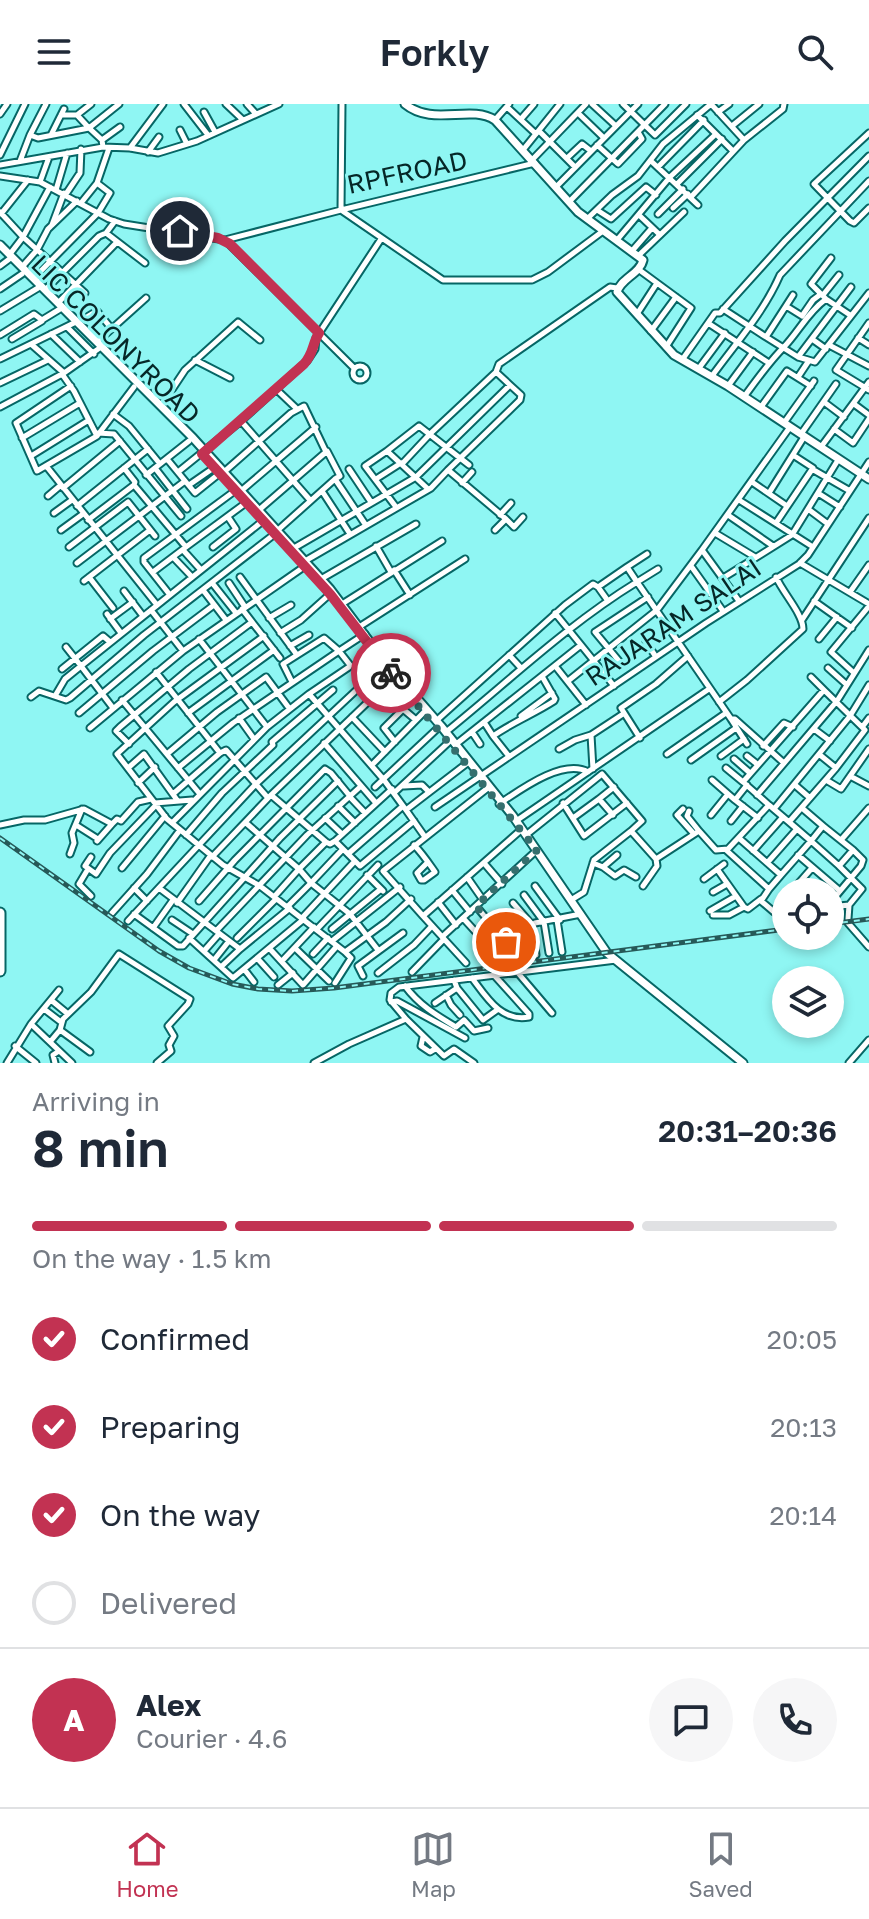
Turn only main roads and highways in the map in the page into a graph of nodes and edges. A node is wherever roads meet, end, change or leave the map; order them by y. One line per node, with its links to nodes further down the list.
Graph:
1 (405, 104): 10 (main road)
2 (0, 245): 4 (main road, LIC COLONYROAD)
3 (0, 251): 4 (main road, LIC COLONYROAD)
4 (11, 257): 5 (main road, LIC COLONYROAD)
5 (22, 270): 6 (main road, LIC COLONYROAD); 6 (main road, LIC COLONYROAD)
6 (42, 290): 7 (main road, LIC COLONYROAD)
7 (97, 348): 8 (main road, LIC COLONYROAD); 8 (main road, LIC COLONYROAD)
8 (159, 409): 9 (main road, LIC COLONYROAD); 9 (main road, LIC COLONYROAD)
9 (204, 452): 11 (main road, LIC COLONYROAD)
10 (865, 477)
11 (238, 490): 12 (main road, LIC COLONYROAD); 12 (main road, LIC COLONYROAD)
12 (261, 515): 13 (main road, LIC COLONYROAD)
13 (277, 532): 14 (main road, LIC COLONYROAD); 14 (main road, LIC COLONYROAD)
14 (306, 564): 15 (main road); 15 (main road, LIC COLONYROAD)
15 (340, 603): 16 (main road, LIC COLONYROAD)
16 (396, 676): 17 (main road); 17 (main road, LIC COLONYROAD)
17 (439, 726): 18 (main road, LIC COLONYROAD)
18 (452, 744): 19 (main road); 19 (main road, LIC COLONYROAD)
19 (477, 776): 22 (main road, LIC COLONYROAD)
20 (0, 913): 21 (highway)
21 (0, 971)
22 (743, 1063)

